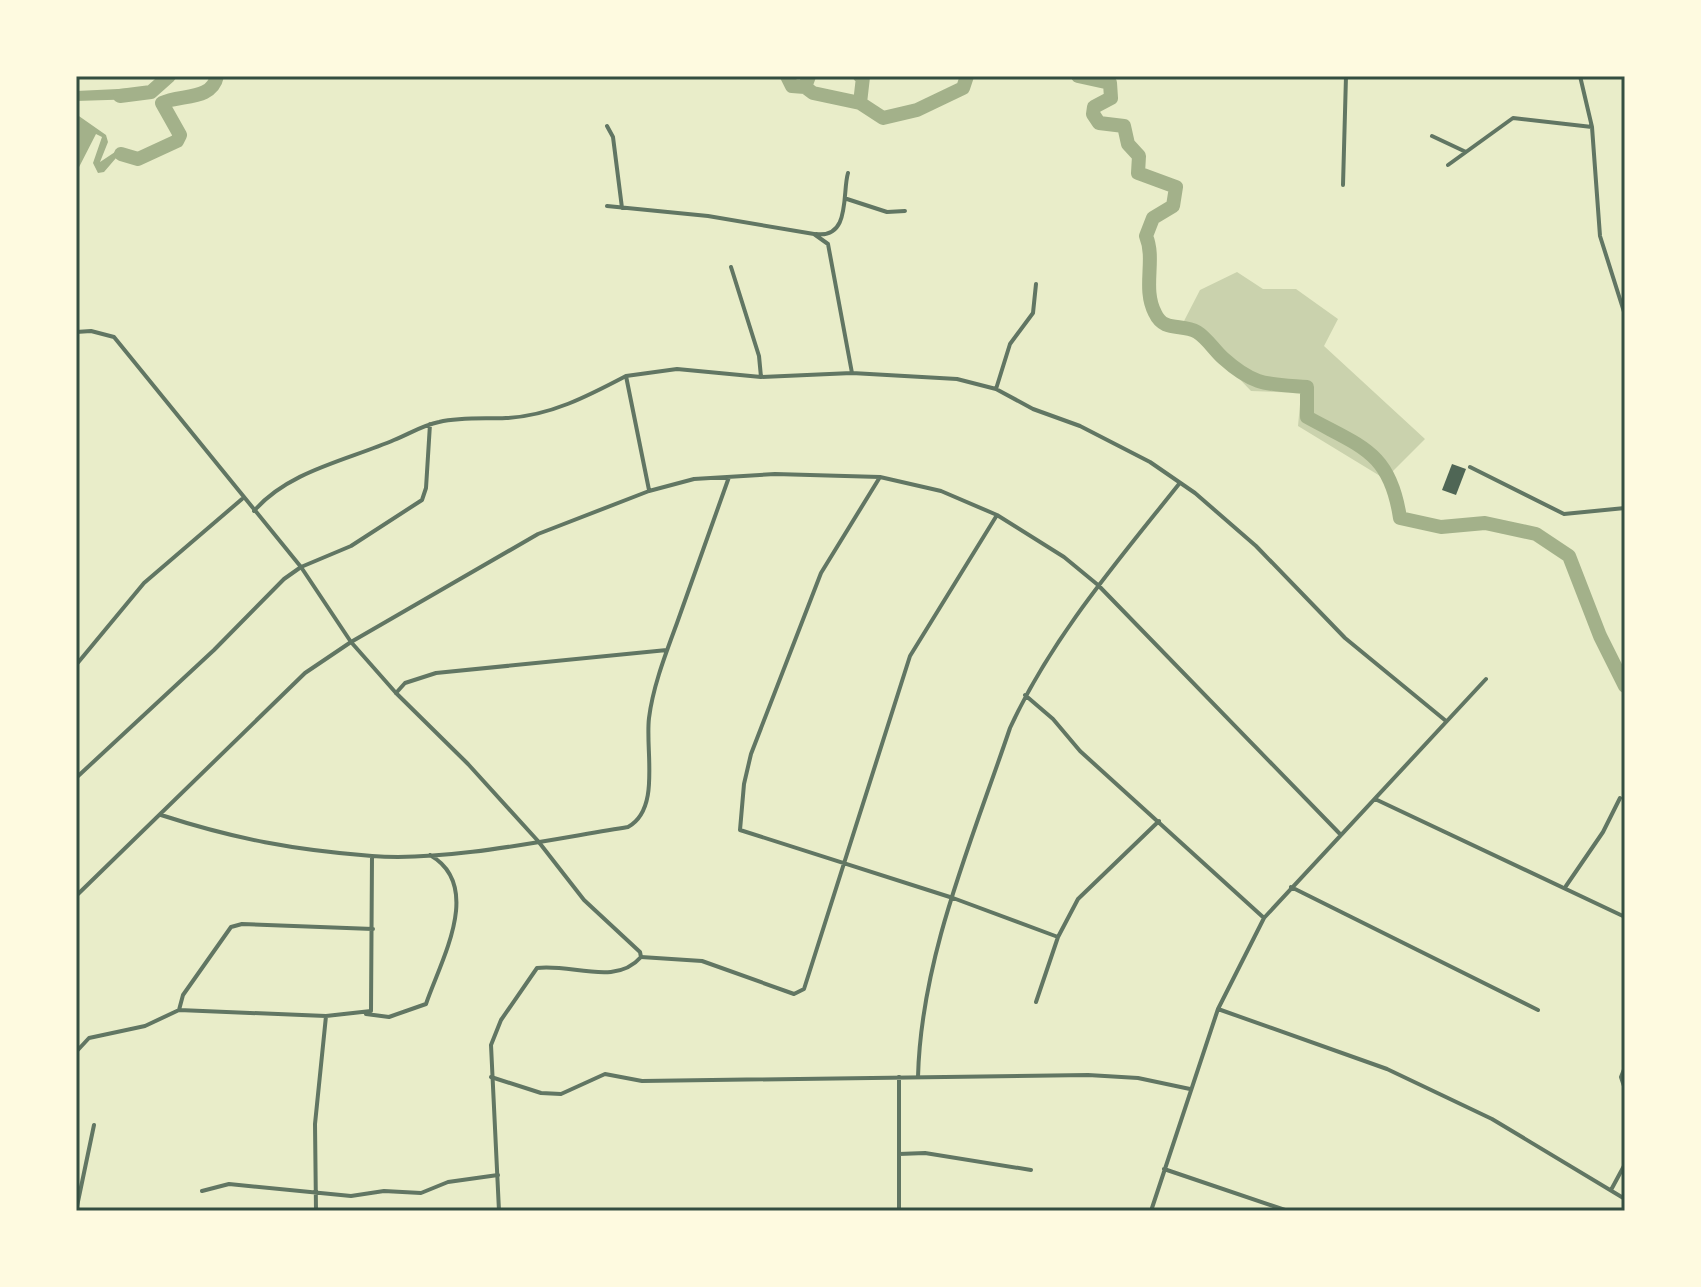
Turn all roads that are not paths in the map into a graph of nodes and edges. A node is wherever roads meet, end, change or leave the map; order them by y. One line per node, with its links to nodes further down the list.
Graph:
1 (1346, 76): 9 (street)
2 (1580, 76): 4 (street)
3 (607, 126): 12 (street)
4 (1592, 127): 6 (street); 17 (street)
5 (1432, 136): 6 (street)
6 (1466, 152): 7 (street)
7 (1448, 165)
8 (848, 173): 10 (street)
9 (1343, 185)
10 (847, 199): 13 (street); 14 (street)
11 (607, 206): 12 (street)
12 (622, 208): 14 (street)
13 (905, 211)
14 (814, 234): 19 (street)
15 (731, 267): 21 (street)
16 (1036, 284): 22 (street)
17 (1625, 315)
18 (76, 332): 29 (street)
19 (852, 373): 21 (street); 22 (street)
20 (626, 376): 21 (street); 23 (street); 28 (street)
21 (761, 377)
22 (996, 389): 27 (street)
23 (430, 424): 31 (street); 33 (street)
24 (1470, 467): 30 (street)
25 (729, 477): 26 (street); 28 (street); 36 (street)
26 (880, 477): 32 (street); 51 (street)
27 (1179, 484): 34 (street); 41 (street)
28 (649, 491): 35 (street)
29 (242, 499): 31 (street); 37 (street)
30 (1625, 508)
31 (254, 511): 33 (street)
32 (997, 515): 34 (street); 51 (street)
33 (301, 567): 35 (street); 42 (street)
34 (1098, 585): 40 (street); 47 (street)
35 (351, 642): 39 (street); 45 (street)
36 (667, 650): 39 (street); 48 (street)
37 (76, 665)
38 (1486, 679): 41 (street)
39 (396, 693): 48 (street)
40 (1025, 695): 46 (street); 55 (street)
41 (1446, 721): 44 (street)
42 (76, 778)
43 (1620, 798): 52 (street)
44 (1375, 799): 47 (street); 52 (street)
45 (161, 815): 50 (street); 54 (street)
46 (1159, 821): 57 (street); 59 (street)
47 (1340, 834): 53 (street)
48 (538, 841): 49 (street); 60 (street)
49 (428, 854): 50 (street); 65 (street)
50 (372, 856): 58 (street)
51 (846, 864): 55 (street); 60 (street)
52 (1566, 886): 56 (street)
53 (1291, 887): 57 (street); 64 (street)
54 (76, 896)
55 (953, 898): 59 (street); 71 (street)
56 (1625, 917)
57 (1264, 918): 62 (street)
58 (374, 929): 63 (street); 65 (street)
59 (1058, 937): 61 (street)
60 (641, 957): 69 (street)
61 (1036, 1002)
62 (1218, 1009): 72 (street); 81 (street)
63 (179, 1010): 66 (street); 67 (street)
64 (1538, 1010)
65 (363, 1013): 66 (street)
66 (326, 1016): 80 (street)
67 (76, 1052)
68 (1625, 1067): 73 (street)
69 (491, 1077): 70 (street); 79 (street)
70 (899, 1077): 71 (street); 75 (street)
71 (918, 1077): 72 (street)
72 (1190, 1089): 77 (street)
73 (1625, 1089)
74 (94, 1125): 84 (street)
75 (899, 1154): 78 (street); 87 (street)
76 (1625, 1164): 81 (street)
77 (1164, 1169): 88 (street); 89 (street)
78 (1031, 1170)
79 (498, 1175): 80 (street); 86 (street)
80 (316, 1190): 82 (street); 85 (street)
81 (1611, 1190): 83 (street)
82 (202, 1191)
83 (1625, 1199)
84 (76, 1211)
85 (316, 1211)
86 (499, 1211)
87 (899, 1211)
88 (1151, 1211)
89 (1288, 1211)

